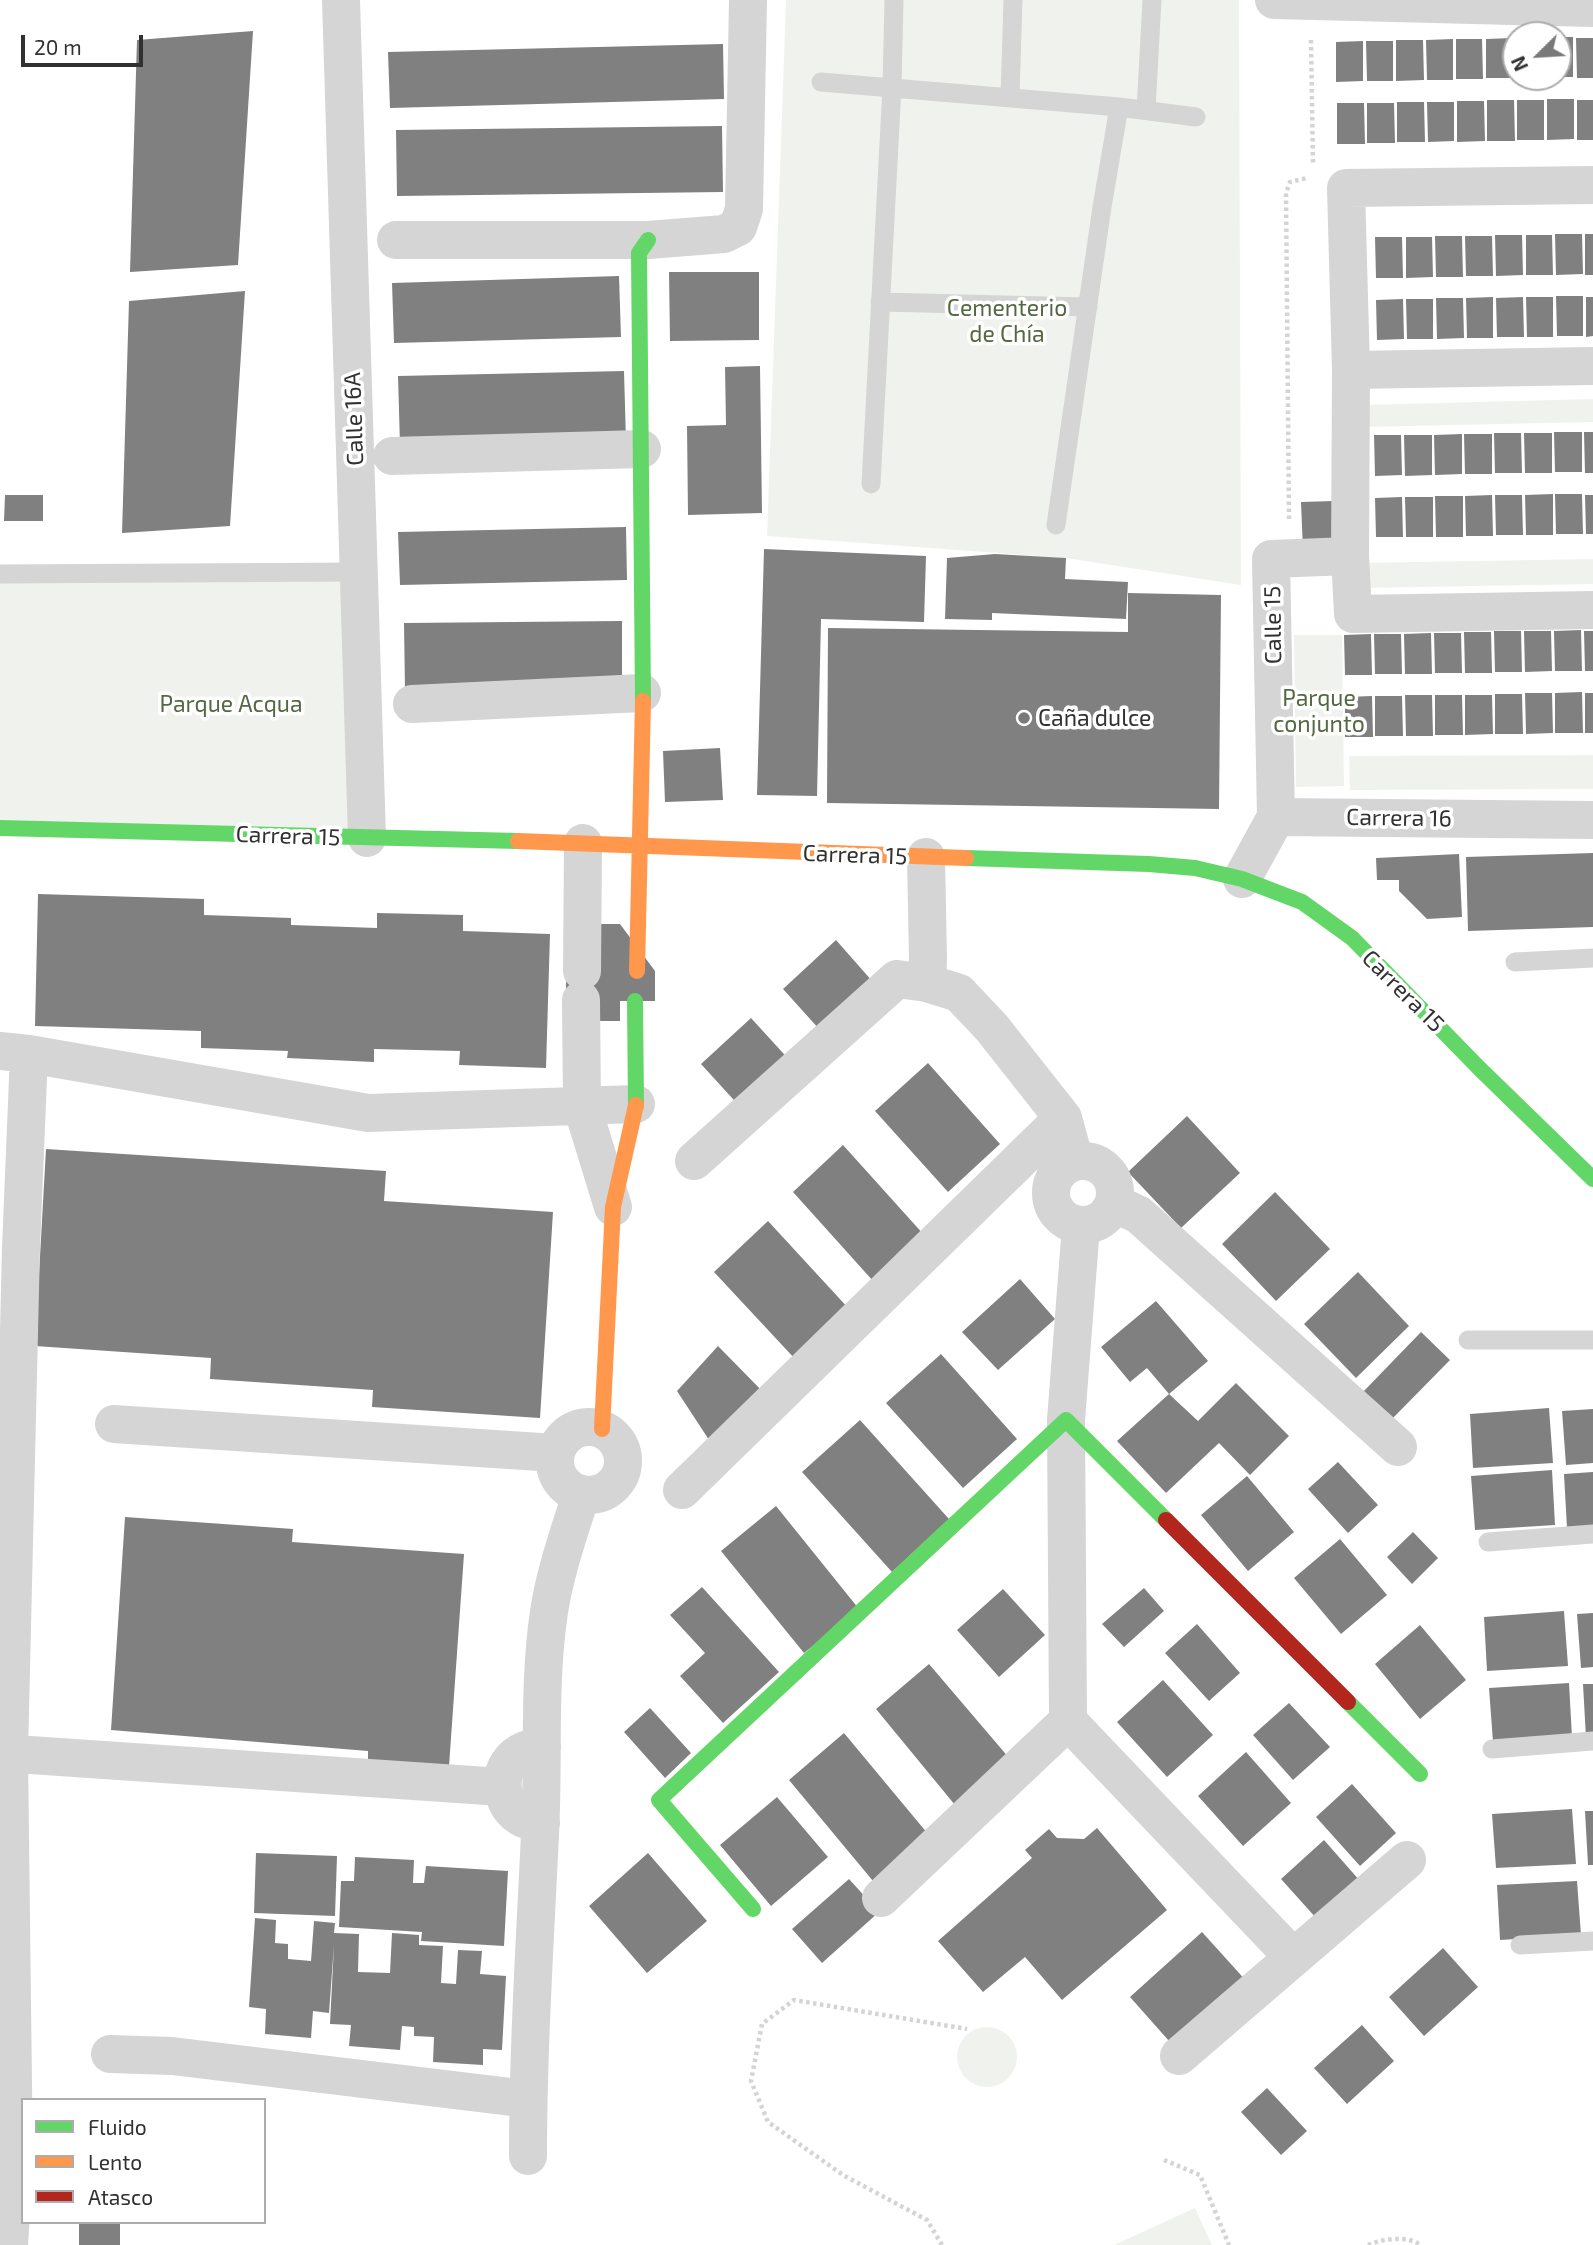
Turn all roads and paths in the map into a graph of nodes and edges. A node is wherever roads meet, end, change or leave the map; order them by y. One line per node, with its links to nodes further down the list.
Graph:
1 (341, 0): 28 (street, Calle 16A)
2 (748, 0): 17 (street)
3 (894, 0): 10 (lane)
4 (1013, 0): 11 (lane)
5 (1152, 0): 13 (lane)
6 (1274, 0): 7 (street)
7 (1311, 1): 8 (street); 27 (path)
8 (1593, 8)
9 (821, 82): 10 (lane)
10 (892, 87): 11 (lane); 18 (lane)
11 (1010, 97): 12 (lane)
12 (1119, 107): 13 (lane); 19 (lane)
13 (1146, 110): 14 (lane)
14 (1196, 117)
15 (1593, 185): 21 (street)
16 (396, 240): 17 (street)
17 (648, 240): 22 (street)
18 (880, 302): 19 (lane); 24 (lane)
19 (1088, 307): 25 (lane)
20 (1593, 366): 21 (street)
21 (1350, 370): 26 (street)
22 (642, 449): 23 (street); 31 (street)
23 (392, 456)
24 (871, 484)
25 (1056, 525)
26 (1350, 556): 27 (street); 30 (street)
27 (1280, 559): 33 (street, Calle 15)
28 (359, 572): 29 (lane); 36 (street, Calle 16A)
29 (0, 575)
30 (1593, 610)
31 (642, 693): 32 (street); 38 (street)
32 (412, 704)
33 (1276, 817): 34 (street, Carrera 16); 40 (street)
34 (1593, 820)
35 (0, 828): 36 (street, Carrera 15)
36 (367, 838): 37 (street, Carrera 15)
37 (583, 843): 38 (street, Carrera 15); 48 (street)
38 (640, 847): 39 (street, Carrera 15); 43 (street)
39 (926, 857): 40 (street, Carrera 15); 44 (street)
40 (1242, 879): 52 (street, Carrera 15)
41 (1593, 958): 42 (lane)
42 (1515, 962)
43 (637, 971)
44 (927, 983): 49 (street); 50 (street)
45 (635, 1001): 47 (street)
46 (15, 1052): 48 (street); 56 (street)
47 (636, 1104): 48 (street); 54 (street)
48 (582, 1106): 54 (street)
49 (1063, 1118): 51 (street); 64 (street)
50 (694, 1161)
51 (1075, 1161): 53 (street); 55 (street)
52 (1593, 1179)
53 (1114, 1203): 55 (street); 62 (street)
54 (613, 1206): 61 (street)
55 (1081, 1226): 59 (street)
56 (11, 1247): 68 (street)
57 (1468, 1340): 58 (lane)
58 (1593, 1340)
59 (1066, 1420): 69 (street); 74 (street); 79 (street)
60 (114, 1424): 63 (street)
61 (601, 1429): 63 (street); 65 (street)
62 (1398, 1447)
63 (555, 1453): 65 (street)
64 (682, 1490)
65 (581, 1494): 71 (street)
66 (1593, 1534): 67 (lane)
67 (1488, 1542)
68 (7, 1551): 73 (street)
69 (1068, 1721): 78 (street); 82 (street)
70 (1593, 1741): 72 (lane)
71 (542, 1747): 75 (street); 76 (street)
72 (1492, 1749)
73 (4, 1753): 75 (street); 89 (street)
74 (1420, 1774)
75 (502, 1787): 76 (street)
76 (541, 1823): 86 (street)
77 (1407, 1860): 82 (street)
78 (881, 1898)
79 (753, 1909)
80 (1593, 1941): 81 (lane)
81 (1520, 1945)
82 (1293, 1957): 85 (street)
83 (967, 2029): 91 (path)
84 (110, 2054): 86 (street)
85 (1179, 2056)
86 (528, 2099): 87 (street)
87 (528, 2156)
88 (1164, 2160): 92 (path)
89 (7, 2162): 90 (street)
90 (6, 2230)
91 (942, 2245)
92 (1229, 2245)
93 (1367, 2245): 94 (path)
94 (1420, 2245)

